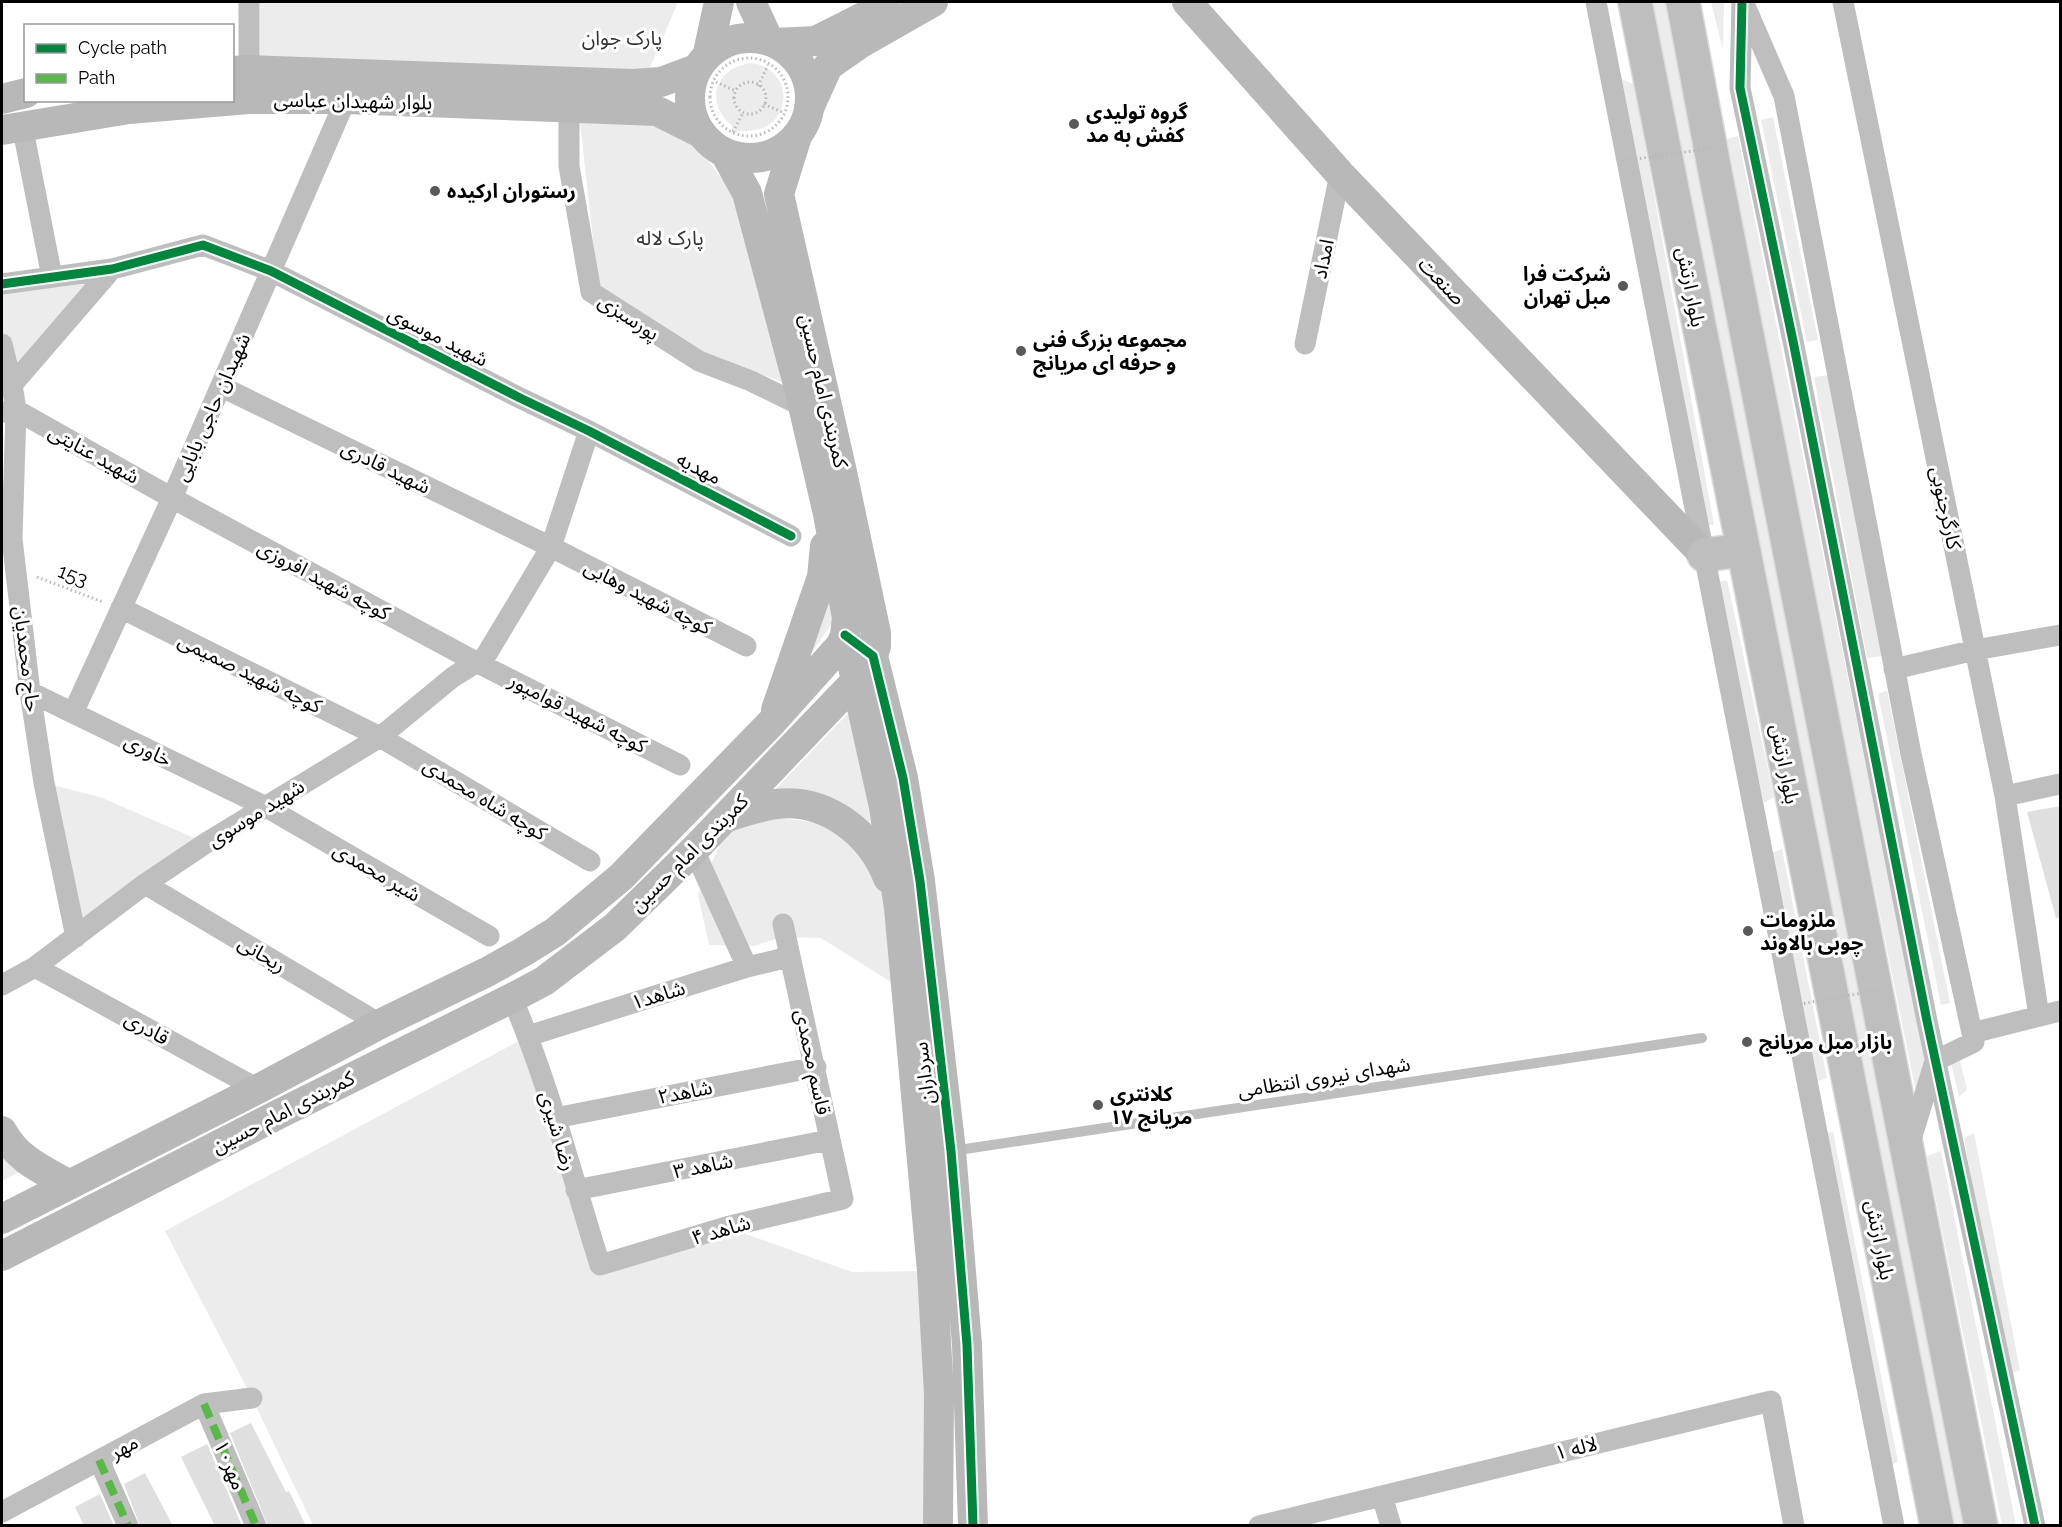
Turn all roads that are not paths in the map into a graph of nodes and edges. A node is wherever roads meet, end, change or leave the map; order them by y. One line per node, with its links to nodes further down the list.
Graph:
1 (249, 2): 14 (street)
2 (719, 2): 13 (main road)
3 (751, 2): 12 (main road)
4 (893, 2): 12 (main road)
5 (933, 2): 22 (main road)
6 (1187, 2): 26 (main road, صنعت)
7 (1596, 2): 43 (street)
8 (1635, 2): 42 (highway, بلوار ارتش)
9 (1683, 2): 87 (highway)
10 (1742, 2): 51 (street); 80 (street)
11 (1843, 2): 48 (street, کارگرجنوبی)
12 (771, 49): 13 (main road, بلوار شهیدان عباسی); 22 (main road)
13 (706, 68): 14 (main road, بلوار شهیدان عباسی); 24 (main road)
14 (241, 70): 17 (main road)
15 (24, 94): 16 (main road)
16 (2, 99)
17 (249, 99): 18 (main road, بلوار شهیدان عباسی); 19 (main road, بلوار شهیدان عباسی)
18 (346, 99): 21 (main road, بلوار شهیدان عباسی); 28 (street, شهیدان حاجی بابایی)
19 (234, 100)
20 (213, 102): 23 (main road, بلوار شهیدان عباسی)
21 (570, 106): 24 (main road, بلوار شهیدان عباسی); 35 (street, پورسبزی)
22 (797, 119): 25 (main road); 49 (main road, کمربندی امام حسین)
23 (12, 127): 29 (street)
24 (701, 133): 25 (main road)
25 (729, 143): 35 (main road, کمربندی امام حسین)
26 (1340, 174): 32 (street, امداد); 43 (main road, صنعت)
27 (112, 269): 28 (street, شهید موسوی); 29 (street, شهید موسوی); 33 (street)
28 (271, 271): 34 (street, شهیدان حاجی بابایی); 37 (street, شهید موسوی)
29 (52, 277): 30 (street, شهید موسوی)
30 (2, 284)
31 (2, 344): 33 (street, حاج محمدیان)
32 (1305, 344)
33 (12, 385): 36 (street, حاج محمدیان)
34 (222, 387): 38 (street, شهیدان حاجی بابایی); 41 (street, شهید قادری)
35 (804, 407): 39 (main road, کمربندی امام حسین)
36 (9, 411): 38 (street, شهید عنایتی); 53 (street, حاج محمدیان)
37 (589, 431): 40 (street, مهدیه); 41 (street, شهید موسوی)
38 (172, 498): 44 (street, شهیدان حاجی بابایی); 50 (street, کوچه شهید افروزی)
39 (828, 514): 46 (main road, کمربندی امام حسین); 55 (main road)
40 (791, 536)
41 (550, 547): 47 (street, کوچه شهید وهابی); 50 (street, شهید موسوی)
42 (1743, 550): 43 (highway); 107 (highway, بلوار ارتش)
43 (1704, 555): 106 (street)
44 (121, 609): 54 (street, شهیدان حاجی بابایی); 56 (street, کوچه شهید صمیمی)
45 (2061, 634): 48 (street)
46 (845, 635): 49 (main road); 52 (main road, سرداران); 55 (main road, کمربندی امام حسین)
47 (746, 646)
48 (1975, 650): 51 (street); 59 (street, کارگرجنوبی)
49 (873, 656): 52 (main road, کمربندی امام حسین); 86 (main road, سرداران)
50 (476, 662): 56 (street, شهید موسوی); 57 (street, کوچه شهید قوامپور)
51 (1894, 669): 77 (street)
52 (855, 680): 61 (main road, کمربندی امام حسین); 65 (main road, سرداران)
53 (30, 692): 54 (street, خاوری); 68 (street, حاج محمدیان)
54 (73, 713): 60 (street, خاوری)
55 (771, 723): 76 (main road, کمربندی امام حسین)
56 (380, 737): 60 (street, شهید موسوی); 63 (street, کوچه شاه محمدی)
57 (680, 765)
58 (2061, 784): 59 (street)
59 (2005, 796): 75 (street, کارگرجنوبی)
60 (266, 807): 64 (street, شهید موسوی); 67 (street, شیر محمدی)
61 (727, 817): 62 (main road, کمربندی امام حسین); 65 (main road)
62 (694, 850): 71 (street); 73 (main road, کمربندی امام حسین)
63 (590, 861)
64 (145, 884): 68 (street, شهید موسوی); 76 (street, ریحانی)
65 (899, 908): 101 (main road, سرداران)
66 (783, 924): 69 (street, قاسم محمدی)
67 (489, 936)
68 (76, 937): 70 (street, شهید موسوی)
69 (789, 957): 71 (street, شاهد۱); 81 (street, قاسم محمدی)
70 (35, 967): 72 (street, شهید موسوی); 82 (street, قادری)
71 (747, 968): 78 (street, شاهد۱)
72 (2, 984)
73 (512, 999): 78 (street, رضا شیری); 92 (main road, کمربندی امام حسین)
74 (2061, 1011): 75 (street)
75 (2039, 1016): 77 (street)
76 (380, 1024): 82 (main road, کمربندی امام حسین)
77 (1972, 1032): 80 (street)
78 (528, 1036): 83 (street, رضا شیری)
79 (1702, 1038): 86 (lane, شهدای نیروی انتظامی)
80 (1935, 1061): 87 (street); 109 (street)
81 (816, 1067): 83 (street, شاهد۲); 85 (street, قاسم محمدی)
82 (258, 1089): 88 (main road, کمربندی امام حسین)
83 (555, 1118): 89 (street, رضا شیری)
84 (2, 1131): 88 (main road)
85 (829, 1140): 89 (street, شاهد ۳); 90 (street, قاسم محمدی)
86 (951, 1151): 102 (main road, سرداران)
87 (1907, 1152): 108 (highway)
88 (68, 1184): 91 (main road, کمربندی امام حسین)
89 (576, 1190): 93 (street, رضا شیری)
90 (843, 1200): 93 (street, شاهد ۴)
91 (2, 1215): 92 (main road)
92 (10, 1252)
93 (600, 1265)
94 (252, 1398): 95 (street, مهر)
95 (204, 1404): 96 (street, مهر); 100 (street, مهر۱۰)
96 (99, 1460): 98 (street, مهر); 99 (street)
97 (1382, 1496): 103 (street, لاله ۱); 104 (street); 105 (street, لاله ۱)
98 (2, 1512)
99 (128, 1526)
100 (256, 1526)
101 (938, 1526)
102 (973, 1526)
103 (1258, 1526)
104 (1391, 1526)
105 (1794, 1526)
106 (1894, 1526)
107 (1937, 1526)
108 (1981, 1526)
109 (2035, 1526)

